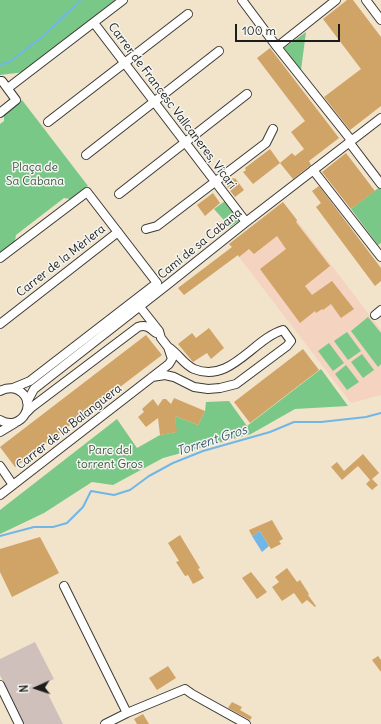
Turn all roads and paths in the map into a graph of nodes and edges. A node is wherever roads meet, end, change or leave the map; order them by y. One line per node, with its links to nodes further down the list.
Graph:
1 (124, 0): 7 (street)
2 (242, 0): 8 (street)
3 (336, 0): 8 (street)
4 (366, 0): 6 (street)
5 (188, 14): 10 (street)
6 (381, 20)
7 (94, 23): 10 (street, Carrer de Francesc Vallcaneres, Vicari); 12 (street)
8 (277, 47): 19 (street)
9 (219, 51): 14 (street)
10 (124, 62): 14 (street, Carrer de Francesc Vallcaneres, Vicari); 17 (street)
11 (0, 81): 12 (street)
12 (8, 88): 15 (street)
13 (247, 94): 20 (street)
14 (154, 102): 20 (street, Carrer de Francesc Vallcaneres, Vicari); 21 (street)
15 (0, 113)
16 (381, 118): 19 (street, Camí de sa Cabana)
17 (48, 122)
18 (273, 130): 23 (street)
19 (350, 141): 22 (street, Camí de sa Cabana); 24 (street)
20 (184, 142): 23 (street, Carrer de Francesc Vallcaneres, Vicari); 25 (street)
21 (86, 155)
22 (313, 170): 26 (street, Camí de sa Cabana); 29 (street)
23 (215, 182): 26 (street, Carrer de Francesc Vallcaneres, Vicari); 27 (street)
24 (381, 184)
25 (119, 194)
26 (246, 222): 31 (street, Camí de sa Cabana)
27 (146, 229)
28 (118, 232): 30 (street); 32 (street, Carrer de la Mèrlera); 37 (street)
29 (381, 257)
30 (0, 258)
31 (140, 307): 33 (street); 38 (street, Camí de sa Cabana)
32 (0, 324)
33 (161, 338): 34 (street); 42 (street)
34 (168, 347): 35 (street, Carrer de la Balanguera); 35 (street)
35 (152, 377): 47 (street, Carrer de la Balanguera)
36 (0, 383): 37 (street)
37 (11, 388): 39 (street); 40 (street)
38 (34, 389): 40 (street); 41 (street)
39 (0, 391)
40 (21, 392): 41 (street)
41 (27, 402): 42 (street)
42 (25, 414): 44 (street)
43 (1, 422): 44 (street)
44 (16, 422): 45 (street)
45 (0, 432)
46 (0, 466): 47 (street)
47 (13, 485): 48 (street, Carrer de la Balanguera)
48 (0, 495)
49 (64, 586): 51 (street)
50 (0, 685): 52 (street)
51 (127, 713): 53 (street); 54 (street)
52 (19, 724)
53 (105, 724)
54 (246, 724)

